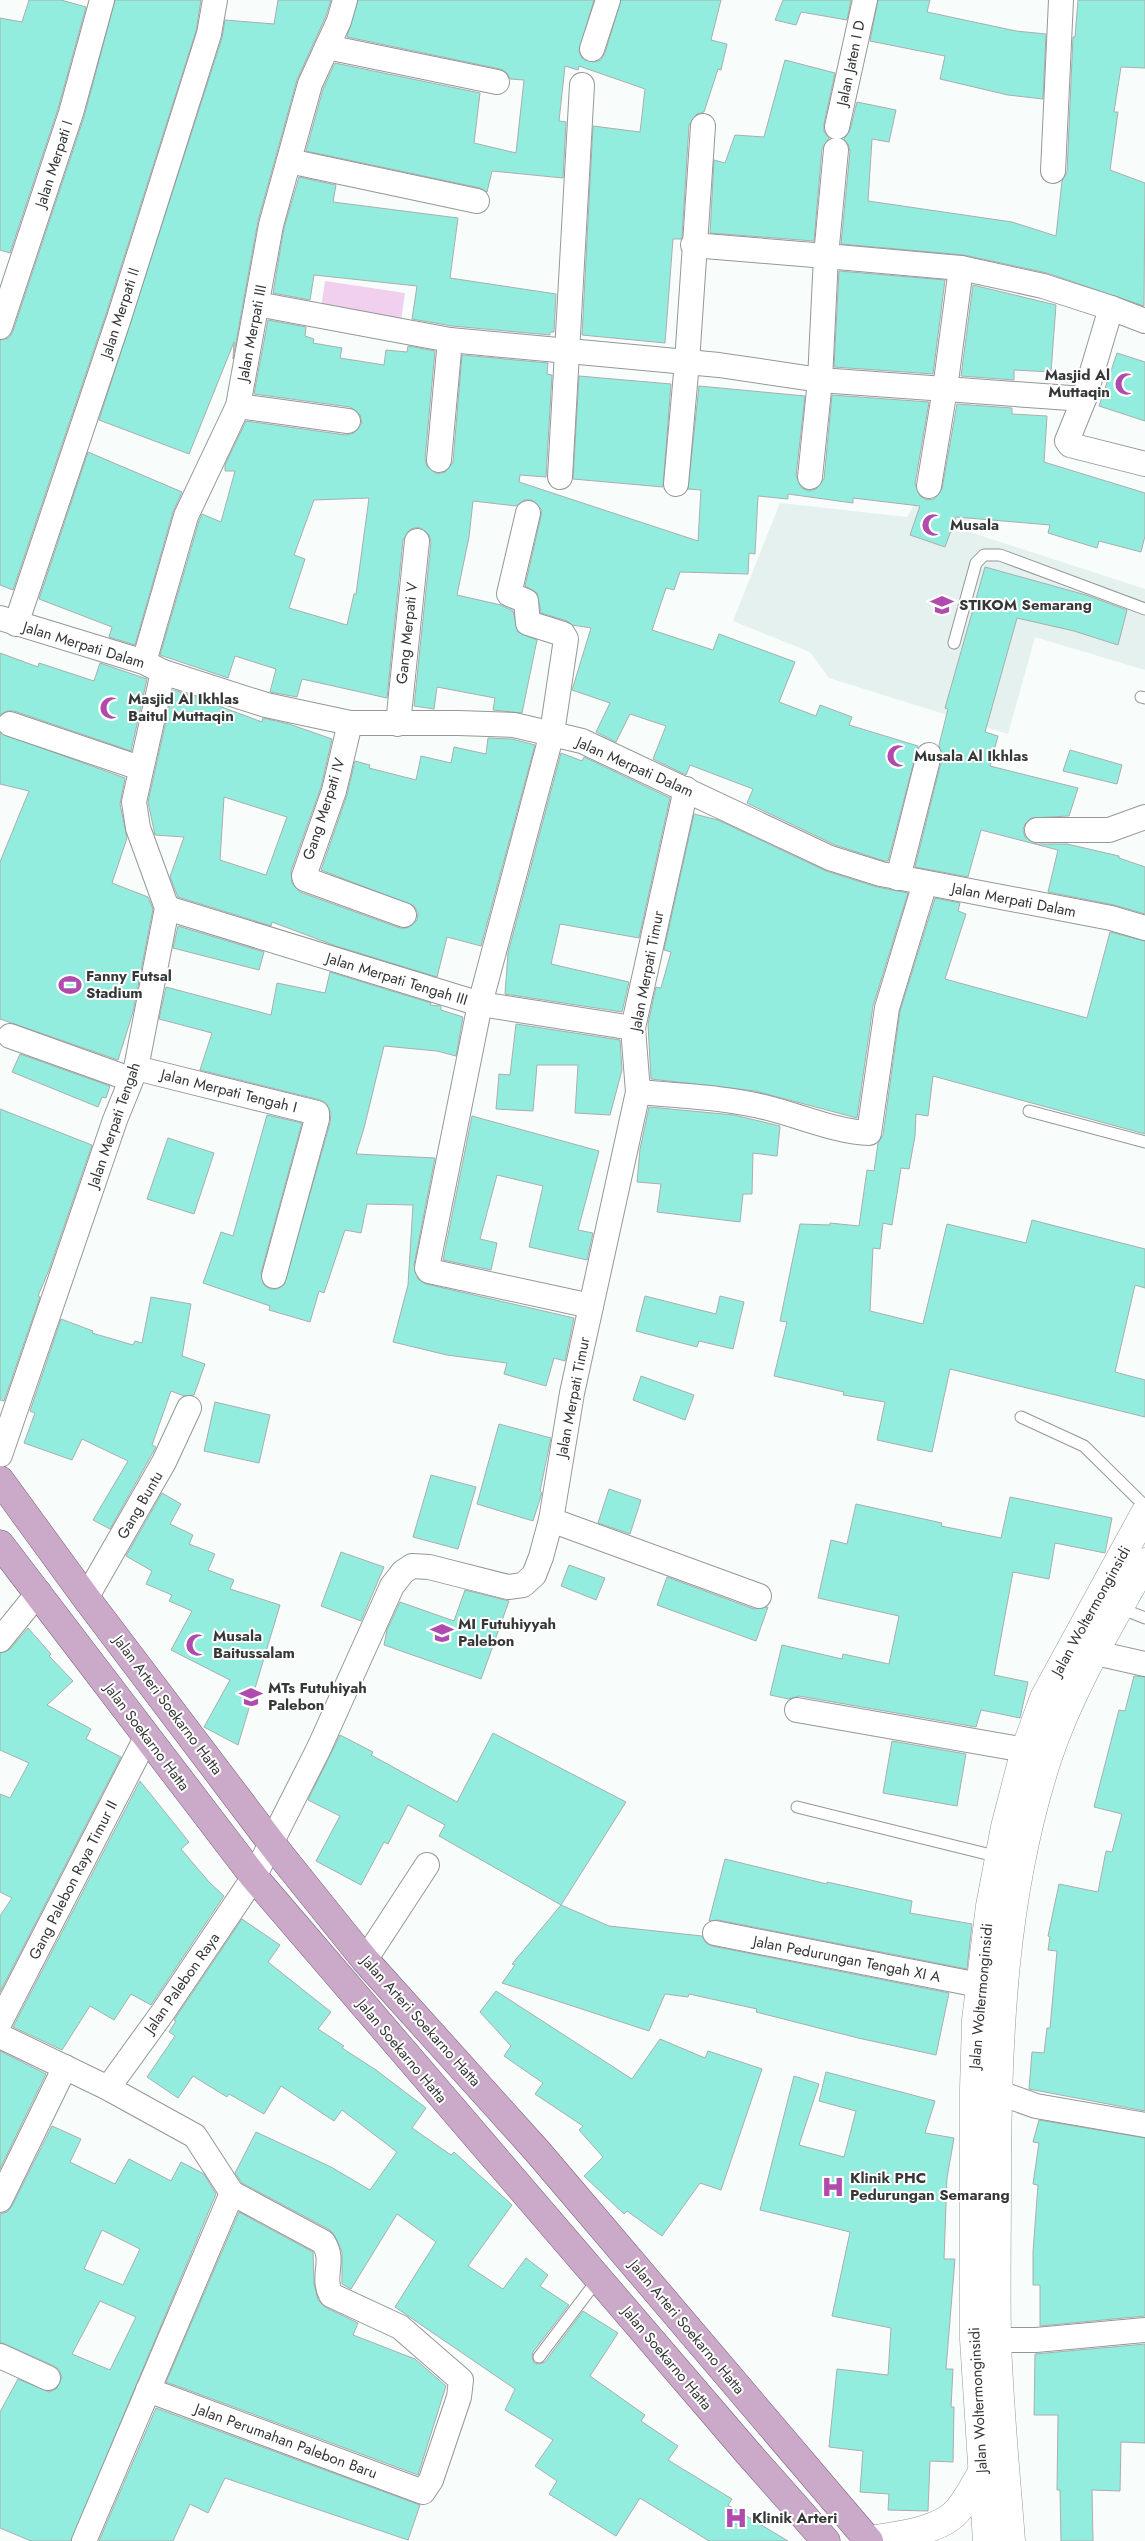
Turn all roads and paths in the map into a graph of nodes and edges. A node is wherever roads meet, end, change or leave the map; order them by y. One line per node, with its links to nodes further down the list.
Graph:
1 (102, 0): 23 (street, Jalan Merpati I)
2 (215, 0): 41 (street, Jalan Merpati II)
3 (345, 0): 7 (street, Jalan Merpati III)
4 (608, 0): 8 (street)
5 (865, 0): 12 (street, Jalan Jaten I D)
6 (1061, 0): 15 (street)
7 (328, 46): 9 (street); 14 (street, Jalan Merpati III)
8 (592, 49)
9 (498, 82)
10 (582, 85): 25 (street)
11 (703, 126): 17 (street)
12 (837, 127)
13 (836, 150): 18 (street)
14 (289, 161): 16 (street); 20 (street, Jalan Merpati III)
15 (1053, 171)
16 (477, 201)
17 (693, 245): 18 (street); 26 (street)
18 (826, 256): 19 (street); 27 (street)
19 (961, 268): 21 (street); 28 (street)
20 (257, 304): 24 (street); 30 (street, Jalan Merpati III)
21 (1111, 308): 22 (street); 29 (street)
22 (1145, 321)
23 (0, 327)
24 (450, 340): 25 (street); 32 (street)
25 (567, 349): 26 (street); 34 (street)
26 (687, 362): 27 (street); 36 (street)
27 (820, 380): 28 (street); 35 (street)
28 (945, 389): 29 (street); 37 (street)
29 (1084, 398): 33 (street)
30 (238, 406): 31 (street); 43 (street, Jalan Merpati III)
31 (348, 421)
32 (439, 460)
33 (1145, 464)
34 (560, 477)
35 (810, 478)
36 (676, 484)
37 (929, 486)
38 (528, 513): 47 (street)
39 (417, 541): 46 (street, Gang Merpati V)
40 (1145, 610): 42 (lane)
41 (8, 621): 43 (street, Jalan Merpati Dalam)
42 (954, 643)
43 (154, 667): 44 (street, Jalan Merpati Dalam); 49 (street)
44 (350, 723): 46 (street, Jalan Merpati Dalam); 56 (street, Gang Merpati IV)
45 (10, 724): 49 (street)
46 (398, 724): 47 (street, Jalan Merpati Dalam)
47 (552, 733): 50 (street, Jalan Merpati Dalam); 58 (street)
48 (929, 755): 53 (street)
49 (140, 768): 55 (street)
50 (686, 789): 53 (street, Jalan Merpati Dalam); 59 (street, Jalan Merpati Timur)
51 (1145, 816): 52 (street)
52 (1037, 830)
53 (898, 878): 54 (street, Jalan Merpati Dalam)
54 (924, 883): 57 (street, Jalan Merpati Dalam); 62 (street)
55 (167, 908): 58 (street, Jalan Merpati Tengah III); 61 (street, Jalan Merpati Tengah)
56 (404, 914)
57 (1145, 928)
58 (480, 1004): 59 (street, Jalan Merpati Tengah III); 66 (street)
59 (632, 1028): 62 (street, Jalan Merpati Timur)
60 (10, 1036): 61 (street)
61 (133, 1073): 65 (street, Jalan Merpati Tengah I); 69 (street, Jalan Merpati Tengah)
62 (638, 1092): 66 (street, Jalan Merpati Timur)
63 (1029, 1111): 64 (lane)
64 (1145, 1142)
65 (274, 1276)
66 (591, 1306): 73 (street, Jalan Merpati Timur)
67 (189, 1408): 78 (street, Gang Buntu)
68 (1021, 1417): 71 (lane)
69 (0, 1455)
70 (0, 1480): 78 (main road, Jalan Arteri Soekarno Hatta)
71 (1145, 1506)
72 (1145, 1513): 82 (main road, Jalan Woltermonginsidi)
73 (551, 1520): 77 (street); 88 (street, Jalan Merpati Timur)
74 (0, 1544): 76 (main road, Jalan Soekarno Hatta)
75 (1145, 1562): 79 (main road, Jalan Woltermonginsidi)
76 (39, 1592): 81 (street); 85 (main road, Jalan Soekarno Hatta)
77 (759, 1596)
78 (86, 1598): 88 (main road, Jalan Arteri Soekarno Hatta)
79 (1120, 1608): 80 (lane); 82 (main road, Jalan Woltermonginsidi)
80 (1145, 1618)
81 (0, 1640)
82 (1082, 1650): 83 (street); 86 (main road, Jalan Woltermonginsidi); 99 (main road, Jalan Woltermonginsidi)
83 (1145, 1664)
84 (797, 1710): 86 (street)
85 (146, 1738): 91 (main road, Jalan Soekarno Hatta); 95 (street, Gang Palebon Raya Timur II)
86 (1025, 1750): 89 (main road, Jalan Woltermonginsidi)
87 (797, 1807): 89 (lane)
88 (271, 1841): 91 (street, Jalan Palebon Raya); 93 (main road, Jalan Arteri Soekarno Hatta)
89 (999, 1857): 94 (main road, Jalan Woltermonginsidi)
90 (427, 1865): 93 (street)
91 (254, 1877): 98 (street, Jalan Palebon Raya); 103 (main road, Jalan Soekarno Hatta)
92 (715, 1933): 94 (street, Jalan Pedurungan Tengah XI A)
93 (365, 1960): 113 (main road, Jalan Arteri Soekarno Hatta)
94 (979, 1985): 99 (main road, Jalan Woltermonginsidi)
95 (0, 2022)
96 (0, 2036): 97 (street)
97 (65, 2067): 98 (street); 102 (street)
98 (108, 2088): 101 (street)
99 (986, 2091): 100 (street); 105 (main road, Jalan Woltermonginsidi); 110 (main road, Jalan Woltermonginsidi)
100 (1145, 2125)
101 (232, 2193): 109 (street); 109 (street, Jalan Perumahan Palebon Baru)
102 (0, 2200)
103 (598, 2277): 107 (lane); 112 (main road, Jalan Soekarno Hatta)
104 (1145, 2330): 105 (street)
105 (997, 2340): 115 (main road, Jalan Woltermonginsidi)
106 (0, 2356): 108 (street)
107 (539, 2358)
108 (48, 2378)
109 (148, 2390): 111 (street)
110 (982, 2472): 113 (main road); 114 (main road, Jalan Woltermonginsidi)
111 (84, 2541)
112 (826, 2541)
113 (869, 2541)
114 (987, 2541)
115 (1011, 2541)

